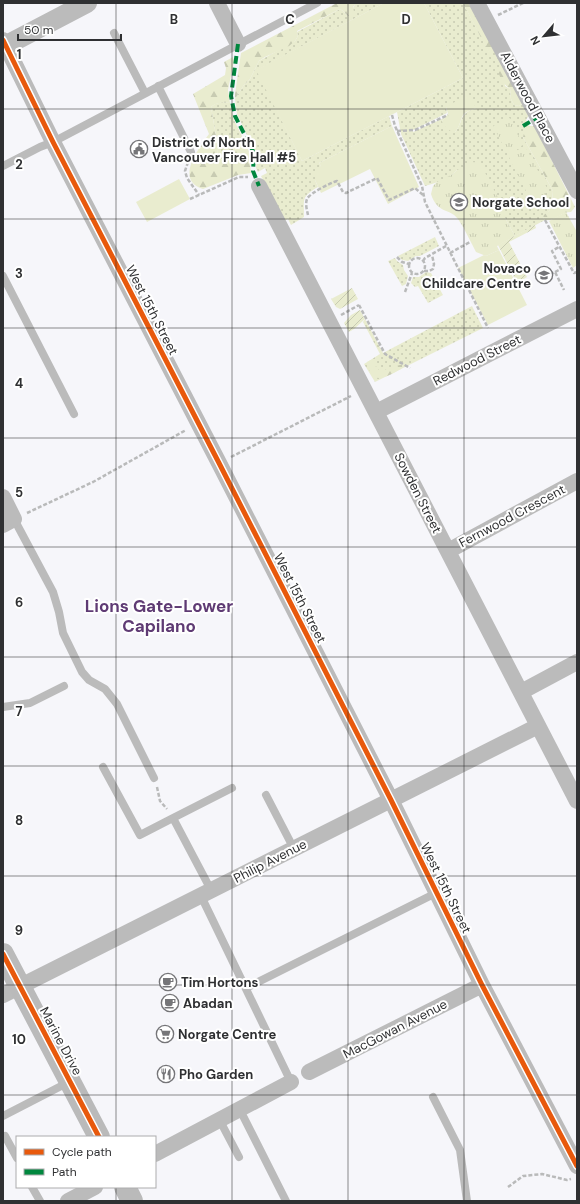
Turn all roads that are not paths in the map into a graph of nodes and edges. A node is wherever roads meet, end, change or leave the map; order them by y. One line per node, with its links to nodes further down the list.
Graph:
1 (87, 3): 6 (street)
2 (217, 3): 7 (street)
3 (317, 3): 7 (lane)
4 (477, 3): 14 (street, Alderwood Place)
5 (114, 33): 9 (lane)
6 (4, 44): 10 (street, West 15th Street)
7 (238, 44): 8 (lane)
8 (158, 86): 9 (lane); 11 (lane)
9 (145, 93): 10 (lane)
10 (53, 142): 12 (lane); 32 (street, West 15th Street)
11 (191, 152)
12 (3, 166)
13 (257, 181): 17 (street, Sowden Street)
14 (577, 191)
15 (3, 276): 18 (lane)
16 (577, 309): 17 (street, Redwood Street)
17 (376, 412): 22 (street, Sowden Street)
18 (74, 414)
19 (577, 481): 22 (street, Fernwood Crescent)
20 (3, 497): 21 (street)
21 (8, 522): 29 (lane)
22 (448, 551): 25 (street, Sowden Street)
23 (577, 662): 25 (street)
24 (64, 686): 26 (lane)
25 (521, 692): 27 (street, Sowden Street)
26 (3, 707)
27 (538, 726): 32 (street, Philip Avenue); 33 (street, Sowden Street)
28 (103, 767): 34 (lane)
29 (154, 778)
30 (232, 788): 34 (lane)
31 (266, 795): 35 (lane)
32 (391, 800): 35 (street, Philip Avenue); 37 (street, West 15th Street)
33 (577, 801)
34 (173, 818): 36 (lane)
35 (294, 849): 36 (street, Philip Avenue)
36 (206, 893): 40 (lane); 41 (street, Philip Avenue)
37 (436, 893): 39 (street, West 15th Street); 40 (lane)
38 (3, 954): 41 (main road, Marine Drive)
39 (482, 985): 42 (street, MacGowan Avenue); 54 (street, West 15th Street)
40 (246, 988): 44 (lane)
41 (11, 991): 43 (main road, Marine Drive)
42 (309, 1072)
43 (70, 1082): 47 (lane); 50 (main road, Marine Drive)
44 (291, 1082): 46 (street)
45 (433, 1097): 62 (lane)
46 (239, 1108): 48 (street); 61 (lane)
47 (3, 1116)
48 (219, 1119): 51 (street); 53 (lane)
49 (6, 1136): 52 (lane)
50 (98, 1136)
51 (156, 1153)
52 (16, 1156)
53 (239, 1156)
54 (574, 1172)
55 (33, 1188): 58 (lane)
56 (93, 1188): 59 (street)
57 (126, 1188): 60 (main road)
58 (40, 1201)
59 (68, 1201)
60 (132, 1201)
61 (286, 1201)
62 (467, 1201)

